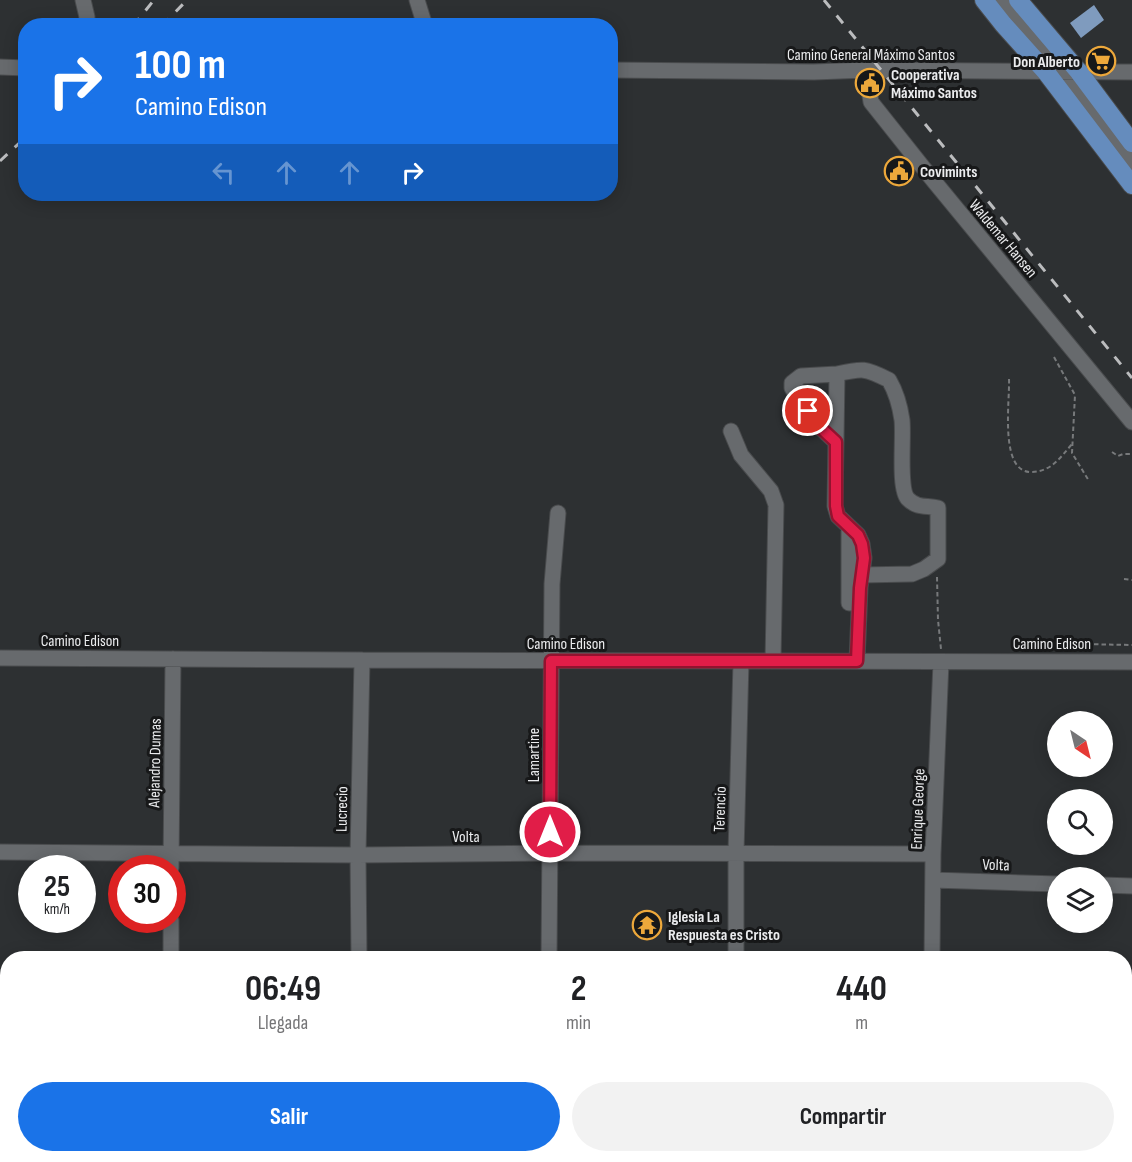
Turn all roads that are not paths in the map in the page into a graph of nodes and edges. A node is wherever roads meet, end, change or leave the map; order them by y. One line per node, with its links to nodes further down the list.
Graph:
1 (83, 0): 6 (street)
2 (417, 0): 7 (street)
3 (984, 0): 12 (main road)
4 (1002, 0): 12 (street)
5 (1018, 0): 12 (main road)
6 (87, 18)
7 (423, 18)
8 (0, 67): 9 (street)
9 (18, 68)
10 (618, 70): 11 (street, Camino General Máximo Santos)
11 (866, 70): 12 (street, Camino General Máximo Santos); 18 (street, Waldemar Hansen)
12 (1062, 72): 13 (street, Camino General Máximo Santos); 14 (main road); 15 (street); 16 (main road)
13 (1132, 72)
14 (1132, 143)
15 (1132, 164)
16 (1132, 185)
17 (837, 374): 20 (street); 20 (street); 23 (street)
18 (1132, 422)
19 (731, 431): 29 (street)
20 (836, 442): 22 (street)
21 (558, 513): 28 (street, Lamartine)
22 (849, 527): 23 (street); 24 (street)
23 (861, 575): 24 (street)
24 (859, 624): 30 (street)
25 (0, 657): 26 (street, Camino Edison)
26 (173, 658): 27 (street, Camino Edison); 38 (street, Alejandro Dumas)
27 (362, 660): 28 (street, Camino Edison); 39 (street, Lucrecio)
28 (551, 661): 31 (street, Camino Edison); 35 (street, Lamartine)
29 (773, 661): 30 (street, Camino Edison); 31 (street, Camino Edison)
30 (857, 661): 32 (street, Camino Edison)
31 (741, 662): 36 (street, Terencio)
32 (941, 662): 33 (street, Camino Edison); 37 (street, Enrique George)
33 (1132, 662)
34 (0, 852): 40 (street, Volta)
35 (550, 853): 36 (street, Volta); 39 (street, Volta); 49 (street, Lamartine)
36 (736, 853): 37 (street, Volta); 50 (street, Terencio)
37 (933, 854): 42 (street, Enrique George)
38 (171, 855)
39 (358, 855): 41 (street, Volta); 48 (street, Lucrecio)
40 (108, 858)
41 (186, 861)
42 (933, 880): 43 (street, Volta); 51 (street, Enrique George)
43 (1047, 884)
44 (1113, 885): 45 (street)
45 (1132, 886)
46 (171, 933): 47 (street)
47 (171, 951)
48 (359, 951)
49 (549, 951)
50 (736, 951)
51 (932, 951)

